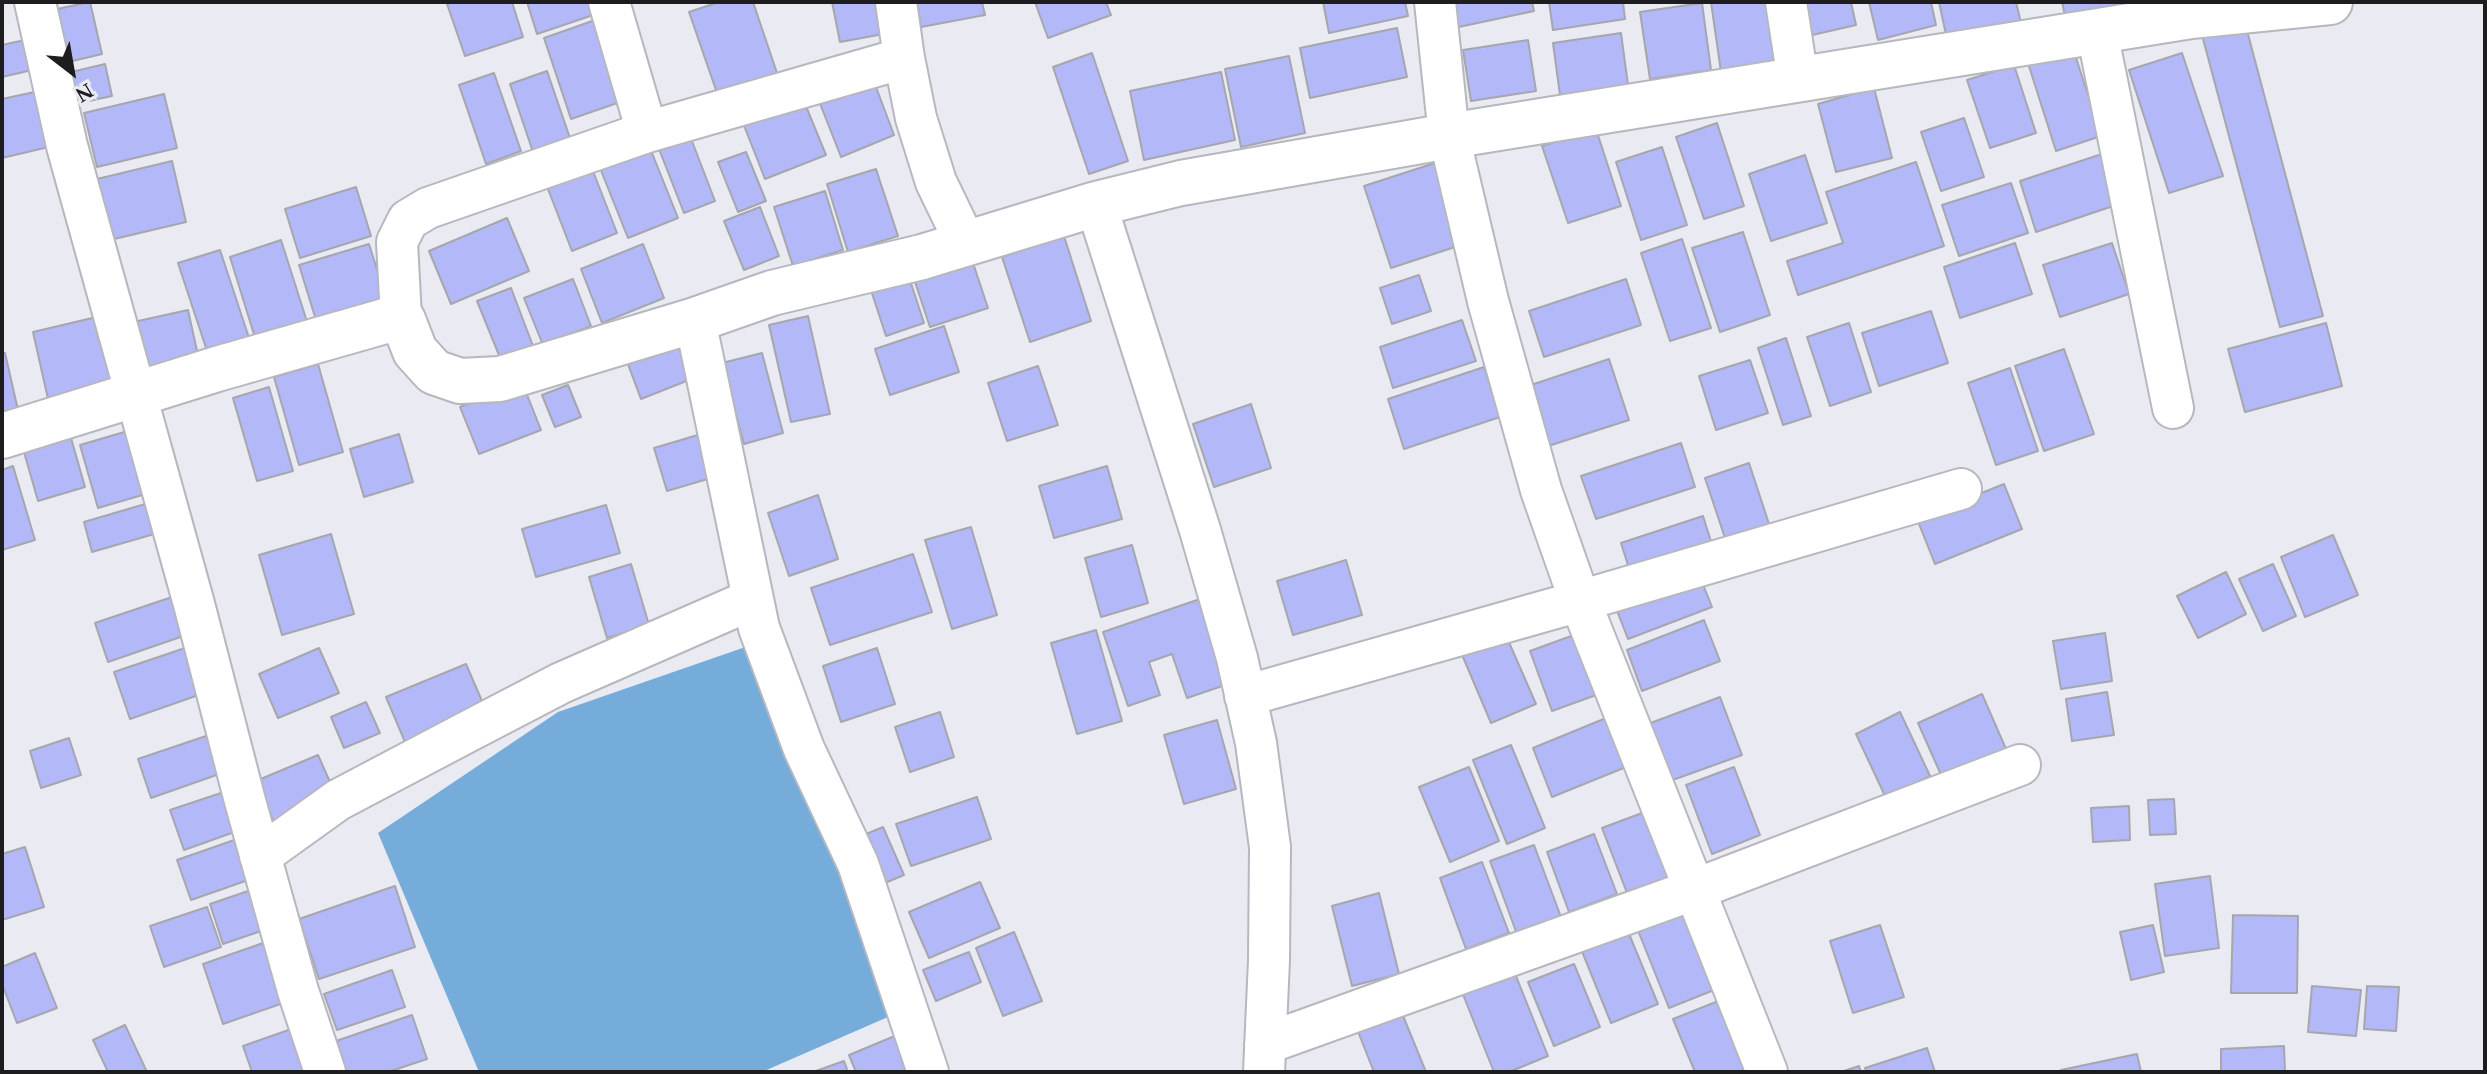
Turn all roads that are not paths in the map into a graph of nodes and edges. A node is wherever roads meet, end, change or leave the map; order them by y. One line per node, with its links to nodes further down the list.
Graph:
1 (35, 2): 17 (street)
2 (609, 2): 11 (street)
3 (896, 2): 9 (street)
4 (1435, 2): 12 (street)
5 (1786, 2): 10 (street)
6 (2330, 2): 7 (street)
7 (2190, 9): 8 (street)
8 (2097, 32): 10 (street); 18 (street)
9 (904, 58): 11 (street); 14 (street)
10 (1798, 80): 12 (street)
11 (647, 132): 15 (street)
12 (1449, 136): 13 (street); 22 (street)
13 (1096, 204): 14 (street); 23 (street)
14 (966, 244): 16 (street)
15 (401, 318): 16 (street); 17 (street)
16 (695, 320): 21 (street)
17 (135, 394): 19 (street); 25 (street)
18 (2173, 408)
19 (2, 436)
20 (1961, 489): 22 (street)
21 (753, 599): 25 (street); 29 (street)
22 (1580, 601): 23 (street); 26 (street)
23 (1245, 696): 27 (street)
24 (2020, 765): 26 (street)
25 (260, 856): 28 (street)
26 (1696, 889): 27 (street); 30 (street)
27 (1264, 1058)
28 (325, 1072)
29 (928, 1072)
30 (1767, 1072)

